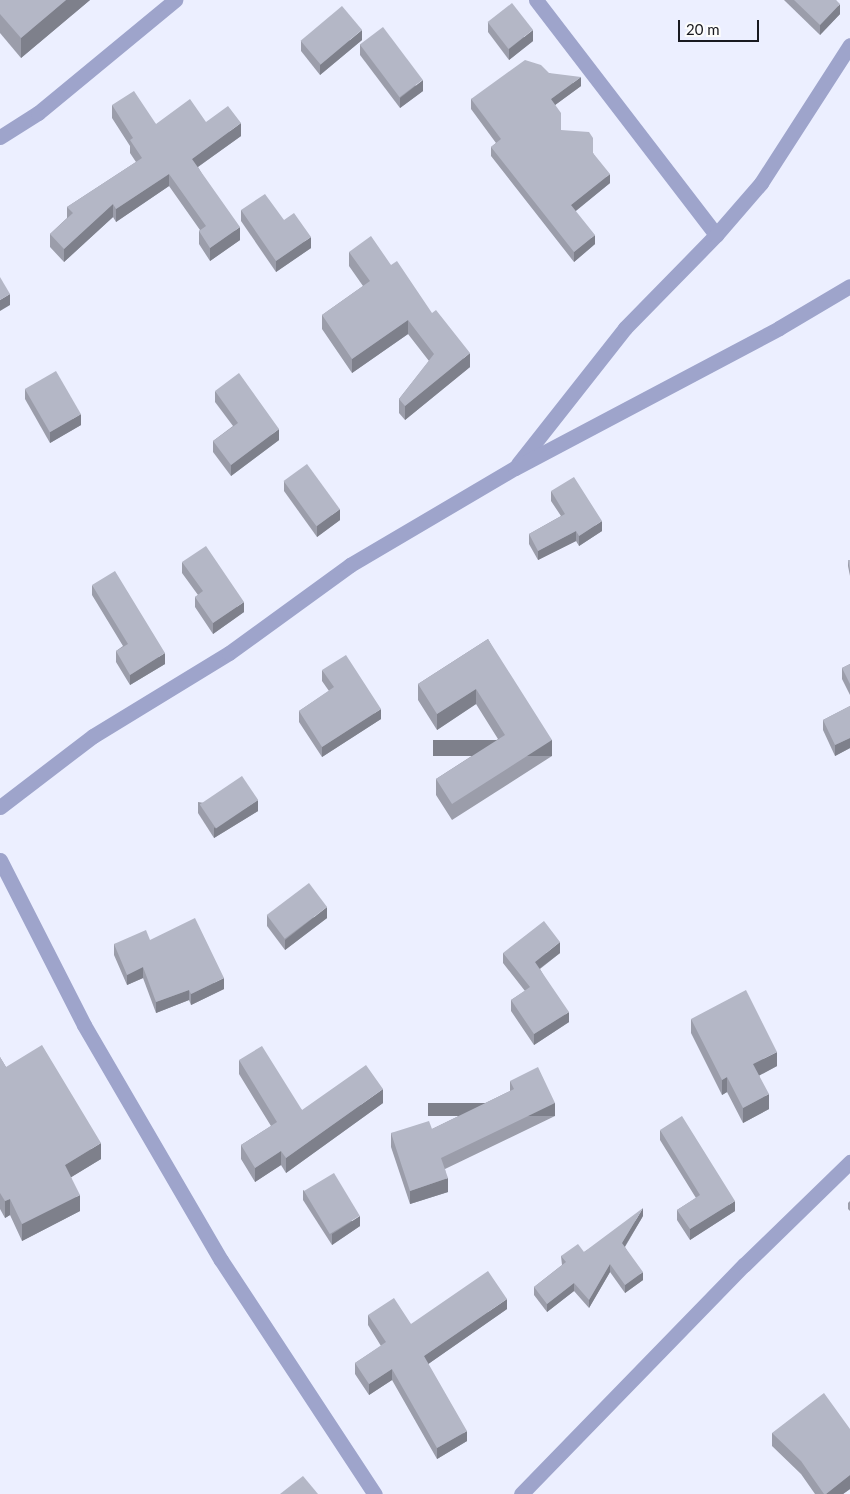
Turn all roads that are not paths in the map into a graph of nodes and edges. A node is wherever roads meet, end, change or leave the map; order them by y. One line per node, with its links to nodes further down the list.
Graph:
1 (175, 0): 4 (street)
2 (536, 0): 5 (street)
3 (850, 45): 5 (street)
4 (0, 137)
5 (716, 236): 7 (street)
6 (850, 286): 7 (street)
7 (515, 468): 8 (street)
8 (0, 807)
9 (0, 860): 11 (street)
10 (850, 1162): 12 (street)
11 (375, 1494)
12 (521, 1494)

